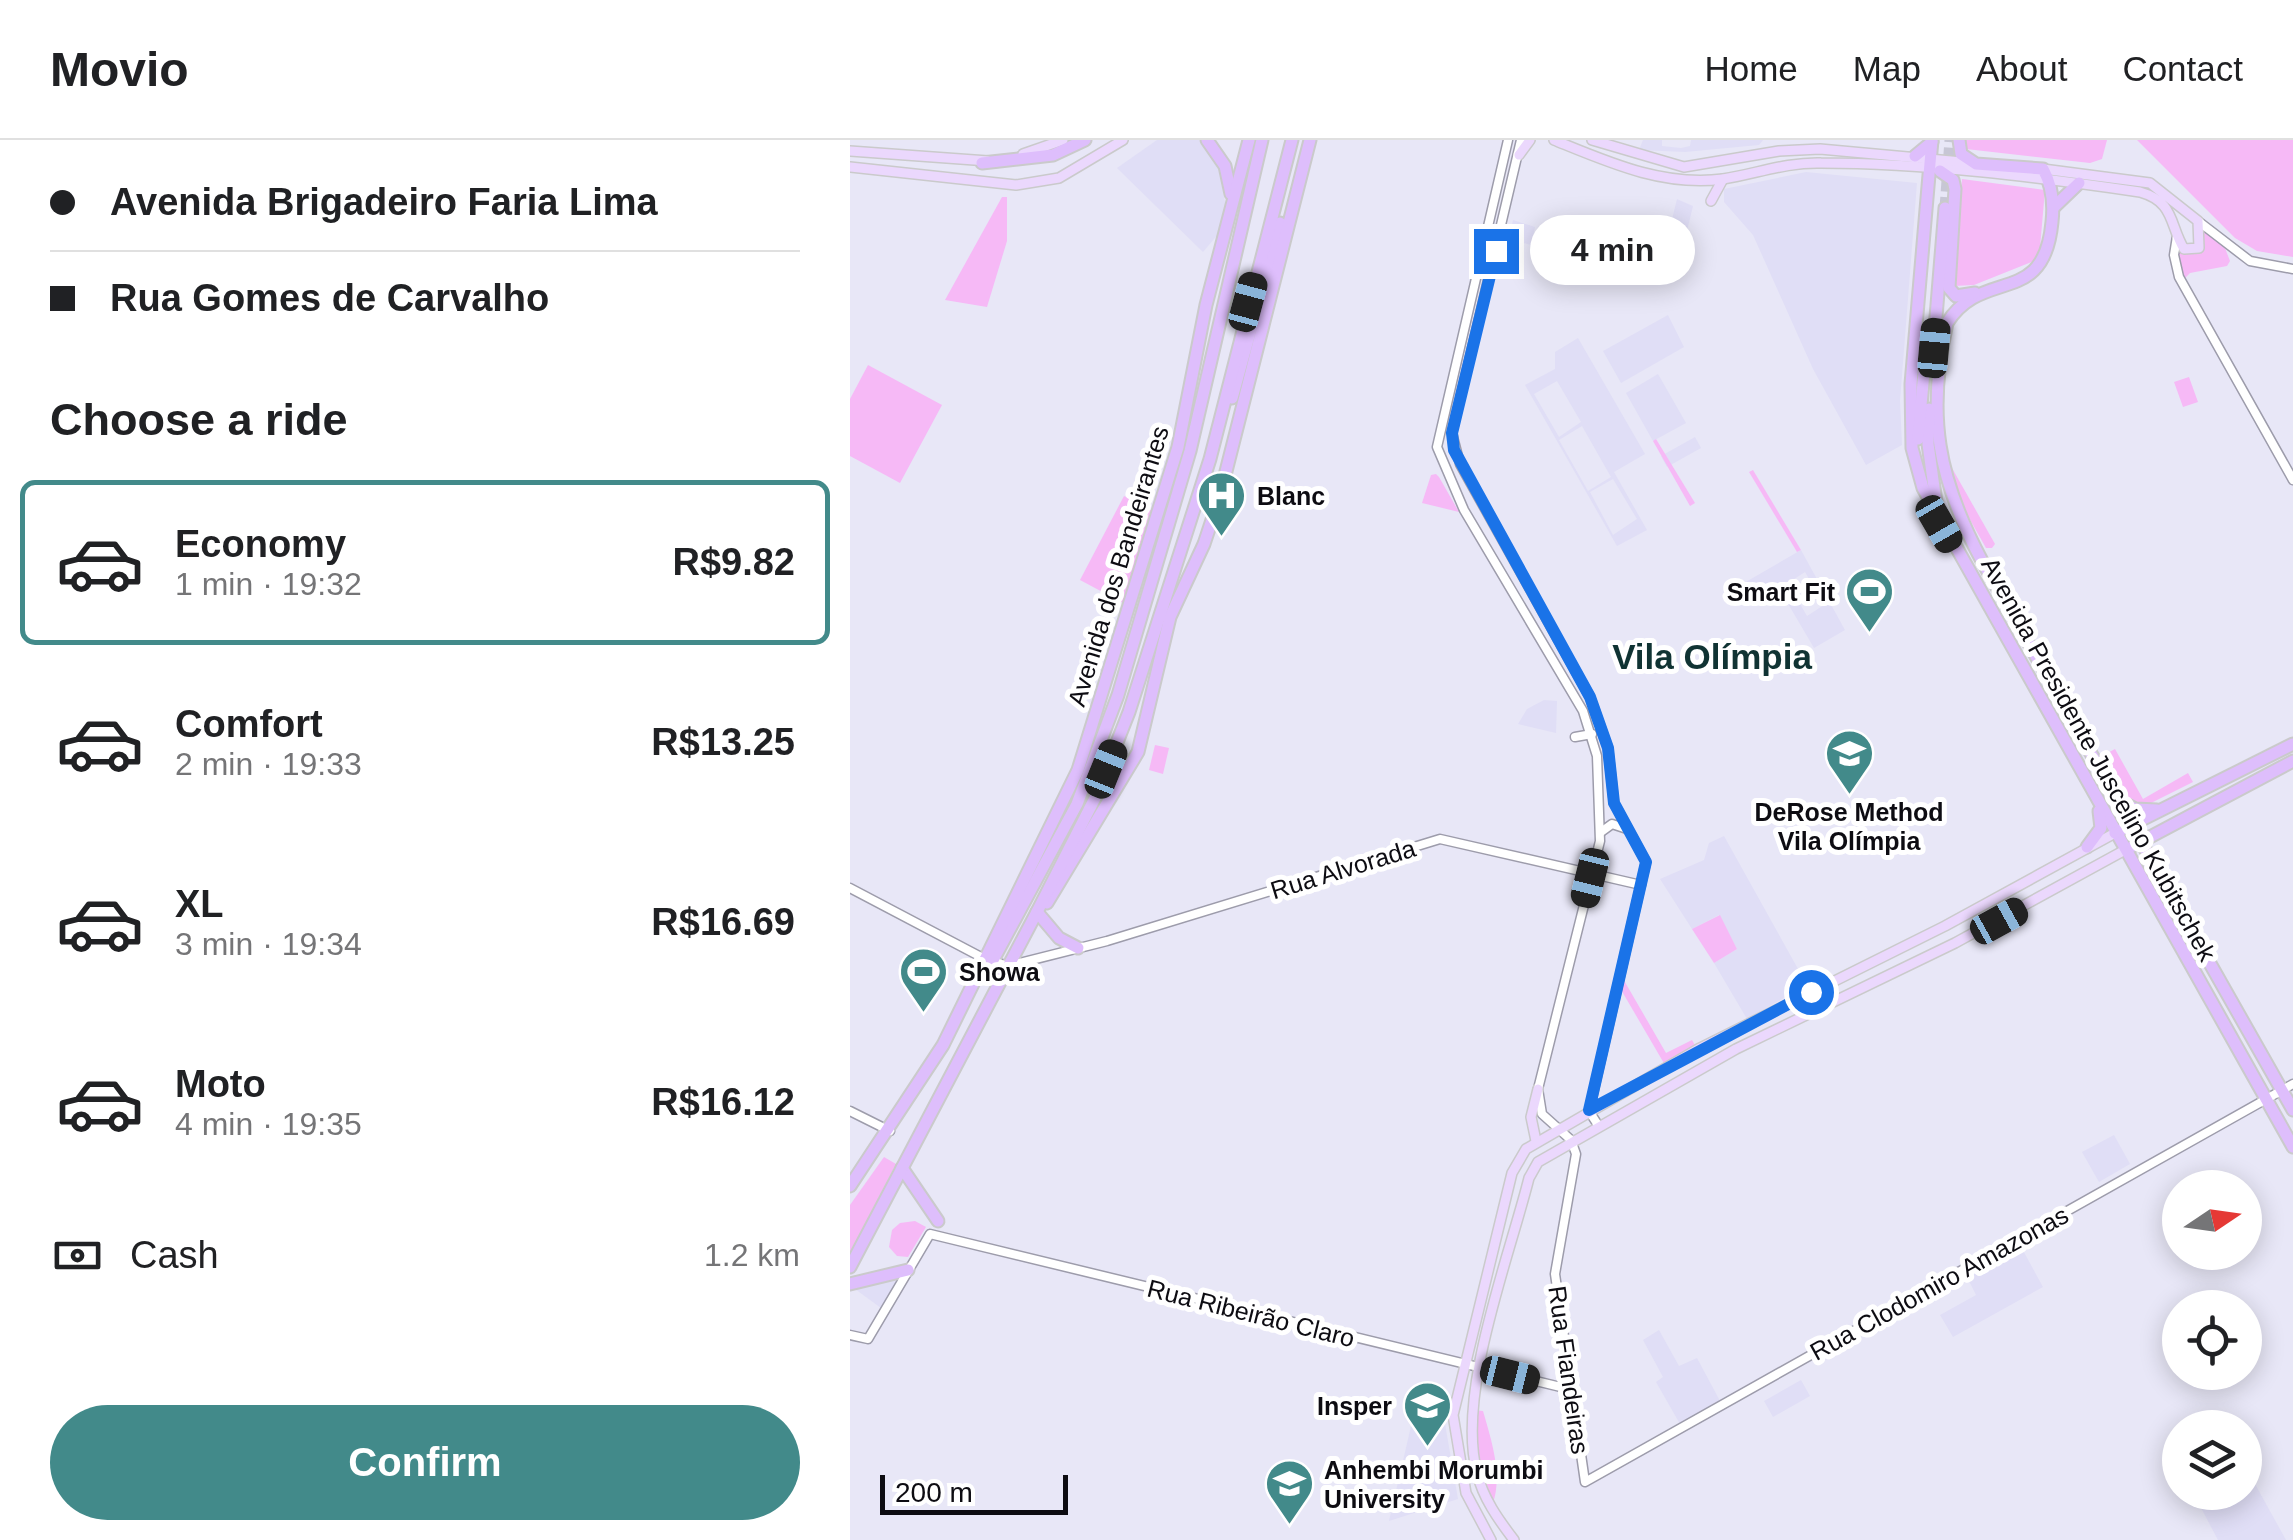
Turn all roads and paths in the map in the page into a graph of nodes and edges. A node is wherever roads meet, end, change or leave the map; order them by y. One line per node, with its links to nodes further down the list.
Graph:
1 (1063, 140): 21 (main road)
2 (1085, 140): 21 (highway)
3 (1124, 140): 24 (main road)
4 (1207, 140): 32 (highway)
5 (1262, 140): 36 (highway)
6 (1292, 140): 39 (highway)
7 (1508, 140): 45 (street)
8 (1521, 140): 17 (street)
9 (1530, 140): 17 (main road)
10 (1554, 140): 20 (main road)
11 (1592, 140): 18 (main road)
12 (1959, 140): 22 (highway)
13 (1932, 141): 19 (highway); 23 (highway, Avenida Presidente Juscelino Kubitschek)
14 (1308, 143): 26 (highway)
15 (1246, 144): 32 (highway, Avenida dos Bandeirantes)
16 (850, 151): 21 (main road)
17 (1519, 155): 58 (street)
18 (1637, 156): 19 (main road); 20 (main road)
19 (1915, 156): 23 (main road)
20 (1605, 161): 27 (main road)
21 (982, 163)
22 (1976, 164): 23 (main road); 25 (highway)
23 (1936, 166): 27 (main road); 28 (main road); 37 (highway); 42 (highway, Avenida Presidente Juscelino Kubitschek)
24 (850, 168)
25 (2043, 168): 28 (highway); 33 (main road)
26 (1300, 174): 39 (highway); 70 (highway)
27 (1723, 178): 30 (main road)
28 (2049, 181): 29 (main road); 31 (highway)
29 (2079, 183): 31 (highway); 34 (main road)
30 (1710, 201)
31 (2054, 207): 37 (highway)
32 (1229, 213): 38 (highway, Avenida dos Bandeirantes)
33 (2198, 221): 34 (main road); 35 (street)
34 (2177, 236): 41 (street)
35 (2293, 269)
36 (1228, 276): 38 (highway); 72 (highway, Avenida dos Bandeirantes)
37 (1989, 291): 43 (highway, Avenida Presidente Juscelino Kubitschek)
38 (1184, 427): 72 (highway, Avenida dos Bandeirantes)
39 (1215, 439): 70 (highway)
40 (1929, 460): 42 (highway); 43 (highway); 44 (highway)
41 (2293, 480)
42 (1922, 488): 44 (highway, Avenida Presidente Juscelino Kubitschek)
43 (1958, 517): 52 (highway, Avenida Presidente Juscelino Kubitschek)
44 (1939, 524): 53 (highway, Avenida Presidente Juscelino Kubitschek)
45 (1592, 734): 46 (street); 59 (street)
46 (1575, 737)
47 (2293, 744): 49 (highway)
48 (2293, 761): 51 (highway)
49 (2255, 762): 50 (highway); 51 (highway)
50 (2240, 770): 54 (highway); 55 (highway)
51 (2267, 774): 54 (highway)
52 (2116, 799): 55 (highway); 56 (highway, Avenida Presidente Juscelino Kubitschek)
53 (2097, 802): 60 (highway, Avenida Presidente Juscelino Kubitschek); 62 (highway)
54 (2213, 803): 57 (highway)
55 (2161, 809): 56 (highway)
56 (2131, 825): 60 (highway); 61 (highway, Avenida Presidente Juscelino Kubitschek)
57 (2169, 826): 61 (highway); 64 (highway)
58 (1627, 829): 59 (street); 66 (street)
59 (1601, 832): 65 (street)
60 (2115, 833): 62 (main road); 63 (highway, Avenida Presidente Juscelino Kubitschek)
61 (2140, 842): 63 (highway); 64 (highway, Avenida Presidente Juscelino Kubitschek)
62 (2087, 847): 67 (main road)
63 (2124, 850): 69 (main road); 78 (highway, Avenida Presidente Juscelino Kubitschek)
64 (2157, 872): 76 (highway, Avenida Presidente Juscelino Kubitschek)
65 (1592, 874): 66 (street, Rua Alvorada); 71 (street, Rua Alvorada); 77 (street)
66 (1641, 885): 80 (street)
67 (2019, 885): 69 (main road); 74 (main road)
68 (850, 888): 72 (street)
69 (2026, 906): 75 (main road)
70 (1038, 910): 71 (highway); 73 (highway)
71 (1078, 948): 73 (street, Rua Alvorada)
72 (987, 960): 73 (street); 84 (highway, Avenida dos Bandeirantes)
73 (1008, 966): 89 (highway)
74 (1843, 976): 75 (main road); 80 (main road)
75 (1825, 1006): 82 (main road)
76 (2288, 1087): 78 (street, Rua Clodomiro Amazonas); 81 (highway, Avenida Presidente Juscelino Kubitschek)
77 (1538, 1089): 83 (street); 86 (main road)
78 (2266, 1099): 88 (highway, Avenida Presidente Juscelino Kubitschek); 100 (street, Rua Clodomiro Amazonas)
79 (850, 1110): 84 (street)
80 (1589, 1110): 82 (street); 83 (main road)
81 (2293, 1110)
82 (1598, 1125): 85 (main road)
83 (1556, 1128): 85 (street); 86 (main road)
84 (890, 1131): 87 (highway, Avenida dos Bandeirantes)
85 (1571, 1140): 98 (main road); 99 (street, Rua Fiandeiras)
86 (1536, 1141): 97 (main road)
87 (881, 1143): 90 (highway); 91 (highway, Avenida dos Bandeirantes)
88 (2293, 1148)
89 (902, 1168): 92 (highway); 93 (highway)
90 (850, 1171)
91 (850, 1186)
92 (938, 1221)
93 (850, 1267)
94 (908, 1270): 95 (highway); 96 (street); 97 (street, Rua Ribeirão Claro)
95 (850, 1284)
96 (850, 1334)
97 (1462, 1364): 98 (street, Rua Ribeirão Claro); 101 (main road)
98 (1480, 1368): 99 (street, Rua Ribeirão Claro); 102 (main road)
99 (1573, 1390): 100 (street, Rua Fiandeiras)
100 (1585, 1482)
101 (1491, 1540)
102 (1514, 1540)

